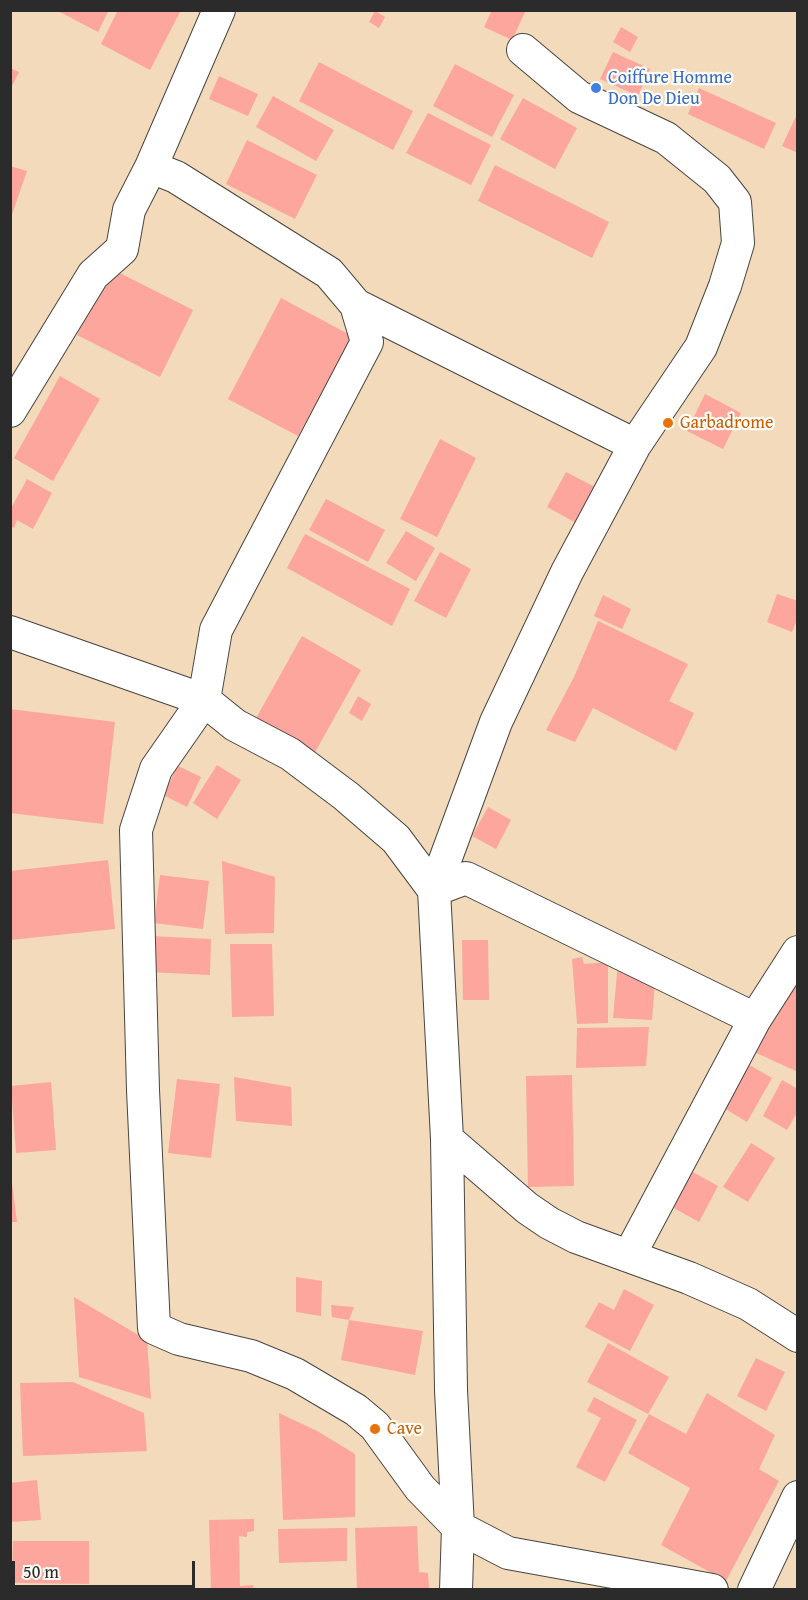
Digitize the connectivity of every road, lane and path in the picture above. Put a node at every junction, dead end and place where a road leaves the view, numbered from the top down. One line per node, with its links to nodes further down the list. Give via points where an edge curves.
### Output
1 (219, 10): 3 (street)
2 (523, 50): 6 (street, via 579,97 666,138 717,179 735,202 738,243 701,347)
3 (151, 167): 4 (street, via 176,177 329,273); 5 (street, via 129,210 122,249 93,275)
4 (356, 305): 6 (street); 8 (street, via 367,342 216,630)
5 (10, 411)
6 (635, 445): 9 (street, via 567,572 496,722)
7 (10, 632): 8 (street)
8 (204, 700): 9 (street, via 236,725 290,754 346,796 396,839); 16 (street, via 156,769 136,830 154,1328 179,1339 250,1356 295,1374 356,1410 375,1425 420,1488)
9 (434, 890): 11 (street, via 466,878); 12 (street)
10 (798, 952): 11 (street)
11 (755, 1019): 13 (street)
12 (447, 1139): 13 (street, via 549,1223); 16 (street, via 451,1390)
13 (629, 1256): 14 (street, via 748,1304)
14 (798, 1336)
15 (798, 1497): 19 (street)
16 (458, 1527): 17 (street); 18 (street, via 508,1553)
17 (456, 1590)
18 (712, 1590)
19 (754, 1590)

